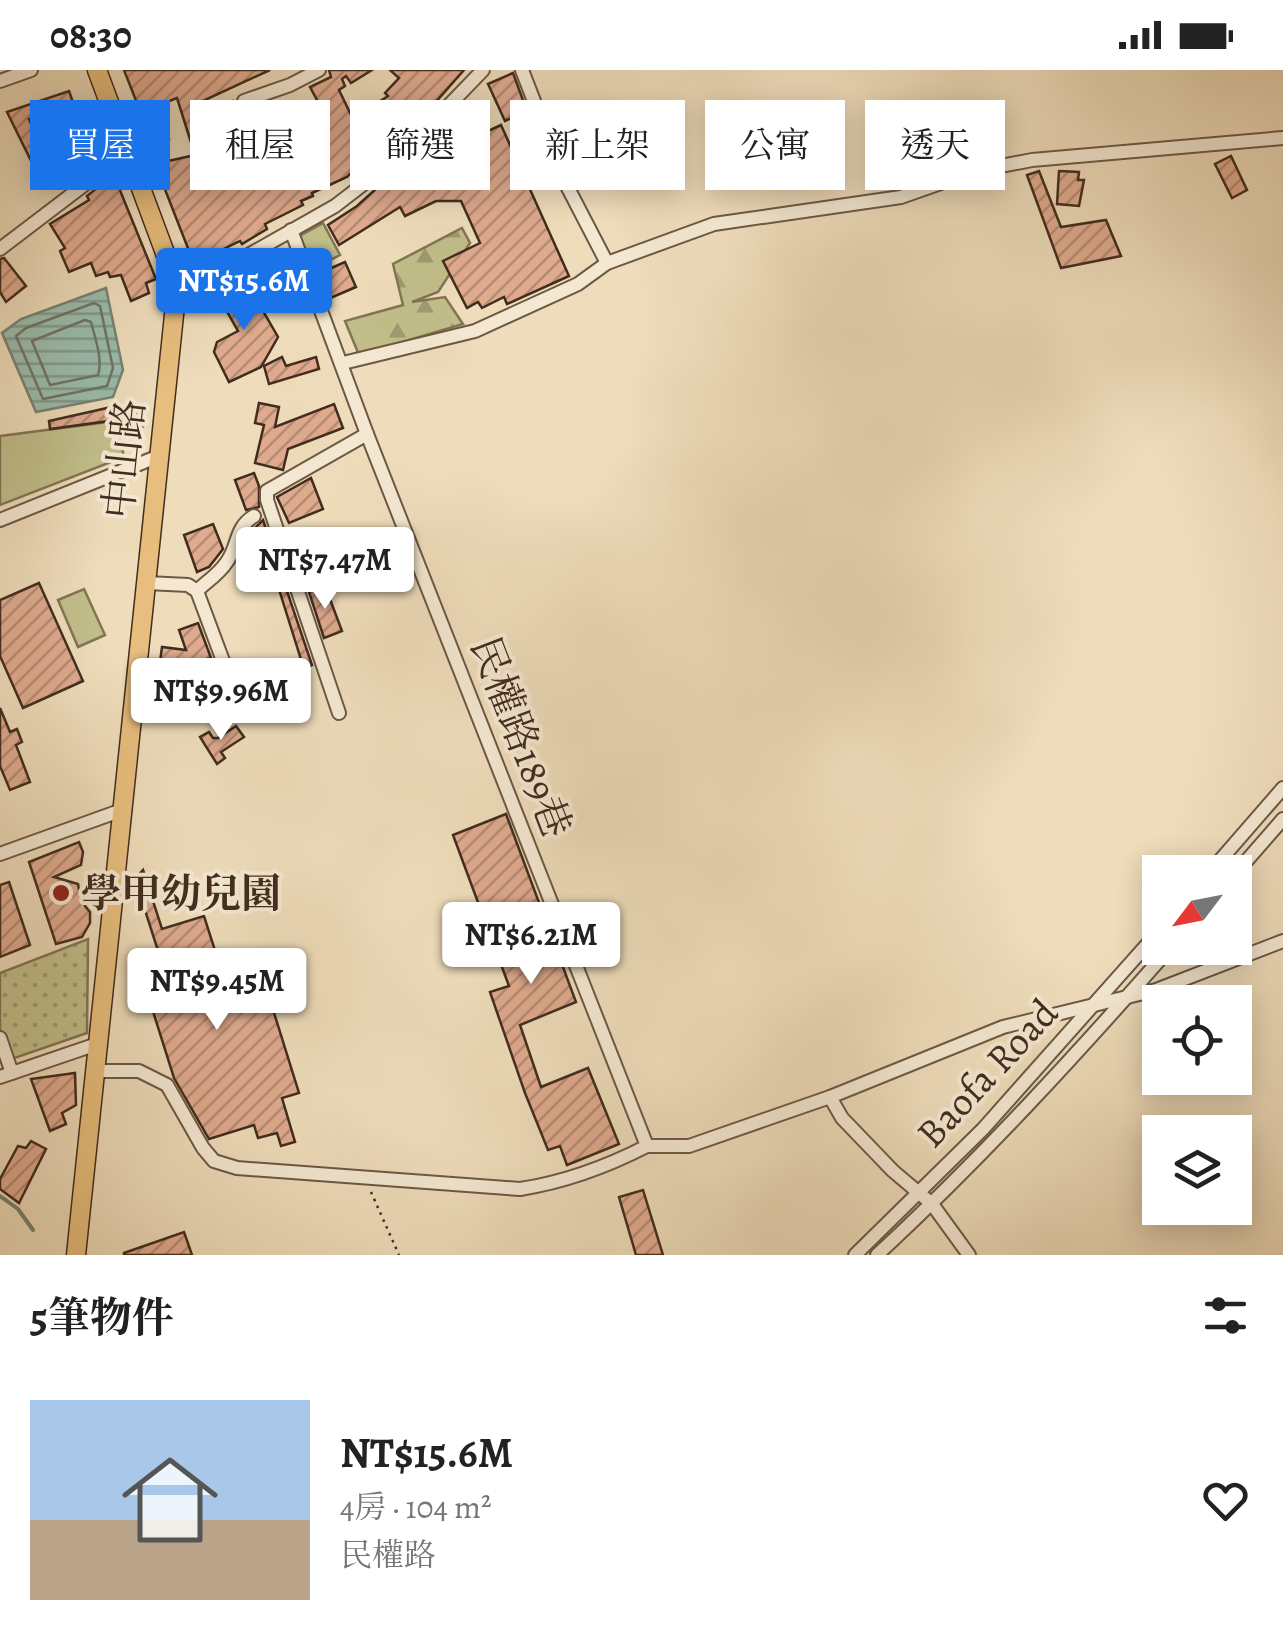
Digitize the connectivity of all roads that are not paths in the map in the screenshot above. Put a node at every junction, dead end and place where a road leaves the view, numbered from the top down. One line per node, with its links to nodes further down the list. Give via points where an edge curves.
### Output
1 (31, 70): 6 (street)
2 (97, 70): 7 (main road, 中山路)
3 (320, 70): 8 (street)
4 (484, 70): 12 (street, via 400,156)
5 (522, 70): 14 (street, via 566,184)
6 (0, 82)
7 (107, 100)
8 (249, 100)
9 (1283, 138): 14 (street, via 1032,160 901,197 714,224)
10 (76, 190): 13 (street)
11 (140, 190): 15 (main road, 中山路)
12 (292, 230): 15 (street); 16 (street, 民權路189巷)
13 (0, 249)
14 (607, 264): 16 (street, via 475,330)
15 (176, 296): 18 (main road, 中山路)
16 (343, 364): 17 (street, 民權路189巷)
17 (367, 434): 24 (street, via 266,491); 41 (street, 民權路189巷)
18 (159, 456): 20 (street); 21 (main road, 中山路)
19 (254, 516): 22 (street, via 235,538 229,561)
20 (0, 520)
21 (147, 583): 22 (street); 26 (main road, 中山路)
22 (197, 591): 23 (street)
23 (229, 678)
24 (339, 712)
25 (1283, 788): 29 (street)
26 (125, 808): 28 (street); 37 (main road, 中山路)
27 (1283, 819): 30 (street)
28 (0, 854)
29 (1225, 855)
30 (1252, 855)
31 (1283, 941): 34 (street)
32 (1142, 950): 35 (street, Baofa Road)
33 (1155, 965): 34 (street, Baofa Road)
34 (1128, 996): 35 (street); 43 (street, Baofa Road)
35 (1094, 1005): 40 (street, via 1003,1027); 42 (street, Baofa Road)
36 (0, 1038): 39 (street)
37 (97, 1044): 38 (main road, 中山路); 39 (street)
38 (94, 1071): 41 (street, via 140,1071 167,1085 203,1148 214,1161 237,1168 520,1189 559,1184); 44 (main road, 中山路)
39 (6, 1075)
40 (830, 1097): 41 (street, via 690,1146); 42 (street, via 842,1118)
41 (648, 1146)
42 (920, 1192): 43 (street); 45 (street, Baofa Road)
43 (932, 1204): 46 (street, Baofa Road); 47 (street)
44 (76, 1255)
45 (855, 1255)
46 (877, 1255)
47 (968, 1255)

